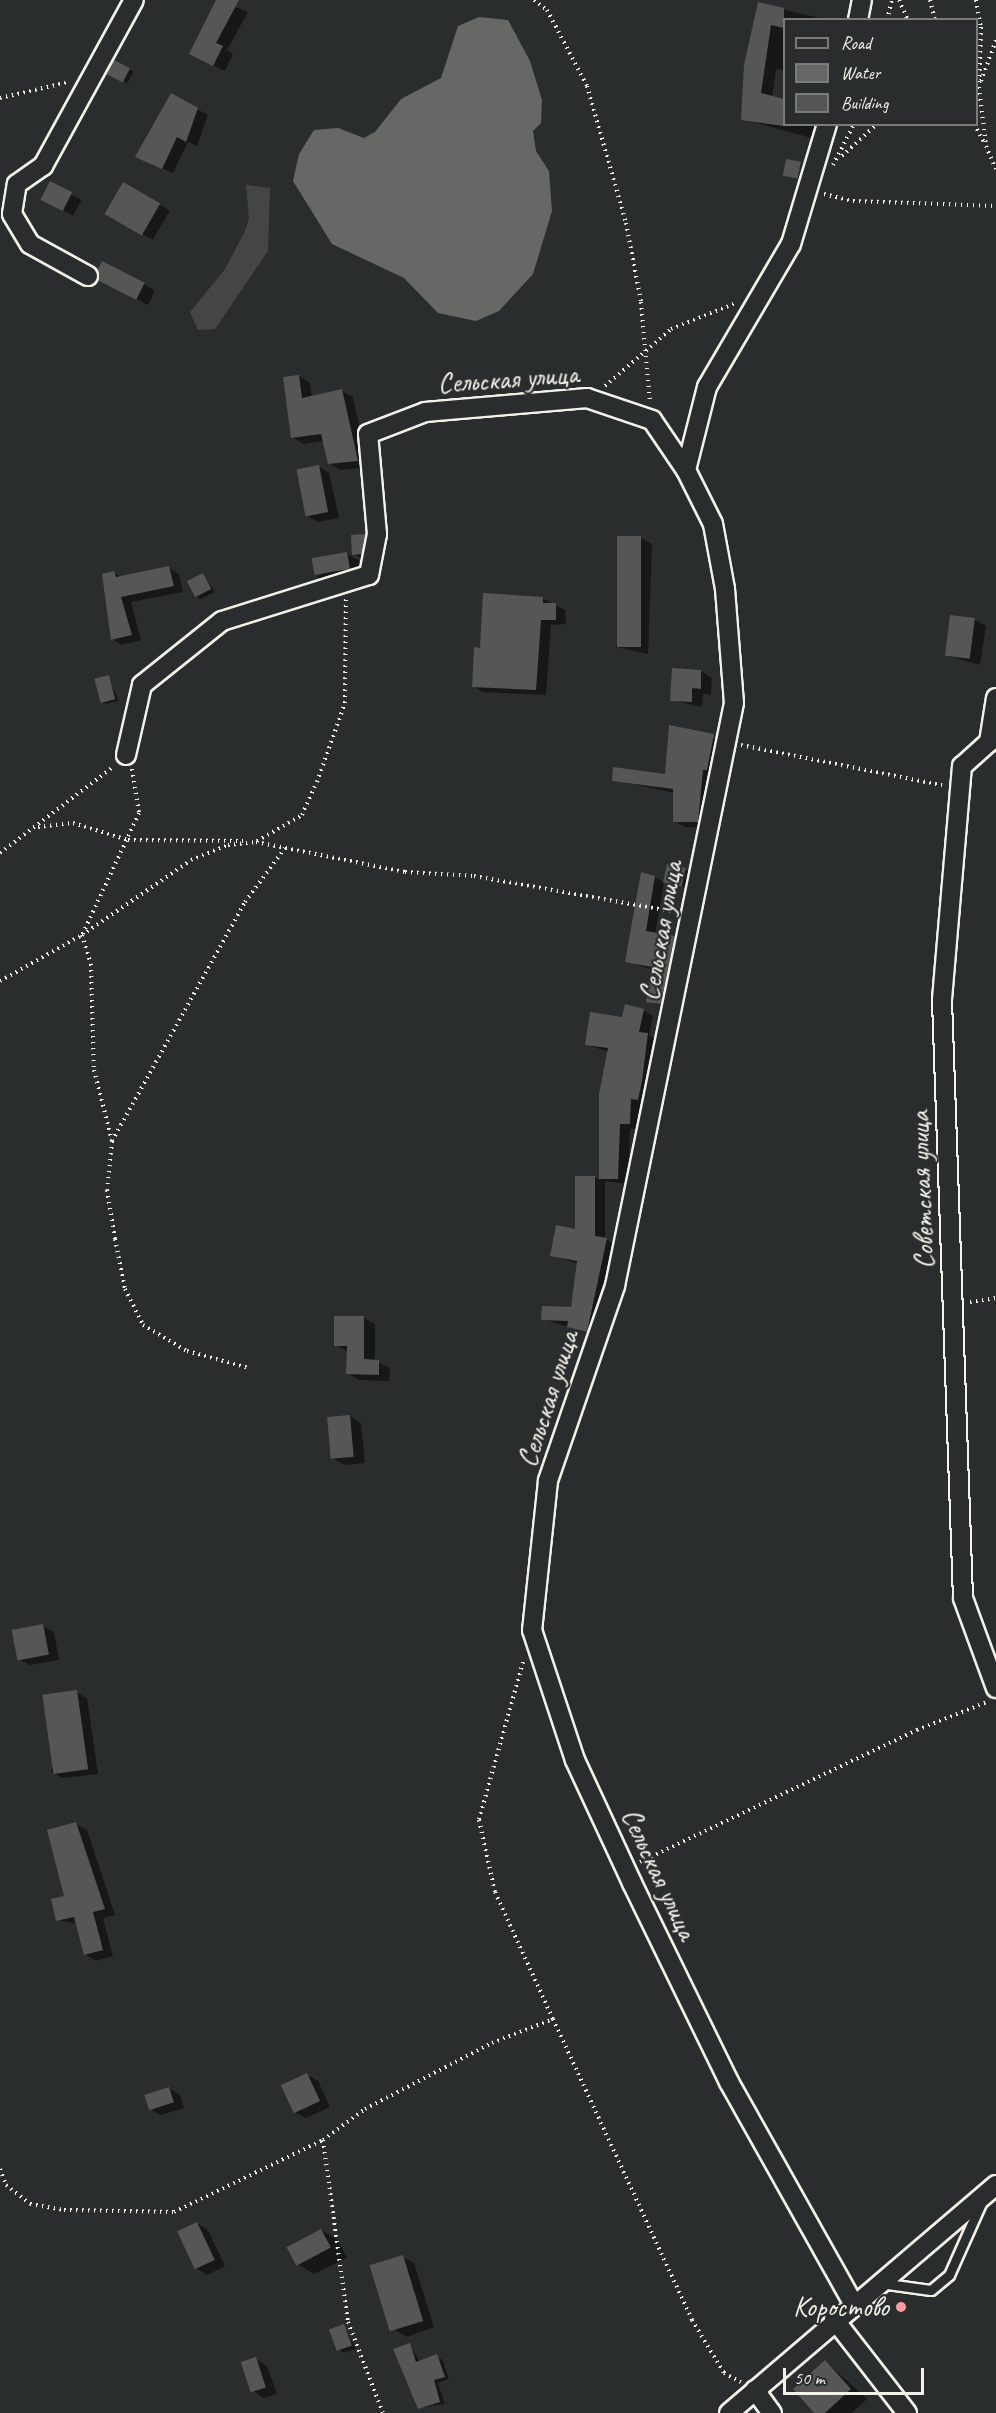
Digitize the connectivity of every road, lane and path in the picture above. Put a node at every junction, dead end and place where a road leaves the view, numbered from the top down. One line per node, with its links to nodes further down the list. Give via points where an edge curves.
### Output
1 (134, 0): 13 (street)
2 (534, 0): 26 (path, via 547,10 587,86 626,223)
3 (862, 0): 8 (street)
4 (892, 0): 9 (path)
5 (899, 0): 10 (path)
6 (930, 0): 11 (path)
7 (976, 0): 14 (path, via 981,27)
8 (858, 18)
9 (888, 18)
10 (907, 18)
11 (934, 18)
12 (996, 40): 14 (path)
13 (91, 78): 15 (path); 24 (street, via 43,166 17,184 12,214 30,244)
14 (979, 87): 19 (path)
15 (0, 98)
16 (825, 126): 22 (street)
17 (875, 126): 20 (path)
18 (975, 126): 19 (path)
19 (986, 146): 21 (path)
20 (840, 158)
21 (996, 170)
22 (807, 190): 23 (path, via 853,201); 25 (street, via 791,244)
23 (996, 206)
24 (87, 276)
25 (764, 292): 26 (path, via 671,329); 29 (street, via 707,387)
26 (646, 349): 27 (path, via 619,377); 28 (path)
27 (587, 398): 28 (street, Сельская улица); 30 (street, Сельская улица, via 424,412 368,434 377,534 369,575)
28 (652, 420): 29 (street, Сельская улица)
29 (686, 470): 32 (street, Сельская улица, via 712,524 725,589 734,703)
30 (349, 581): 33 (street, Сельская улица, via 222,621 159,669 142,685); 37 (path, via 345,703 317,782 302,815)
31 (996, 698): 34 (street, Советская улица, via 989,742 962,766)
32 (725, 742): 34 (path); 40 (street, Сельская улица)
33 (126, 755): 35 (path); 36 (path, via 138,782 139,813)
34 (960, 788): 45 (street, Советская улица, via 942,1000)
35 (37, 827): 36 (path, via 74,824); 39 (path)
36 (128, 840): 37 (path); 41 (path)
37 (256, 842): 38 (path); 41 (path, via 228,845 191,860)
38 (285, 848): 40 (path); 43 (path, via 245,902)
39 (0, 853)
40 (691, 915): 47 (street, Сельская улица, via 615,1286 548,1481)
41 (82, 935): 42 (path); 43 (path, via 91,964 94,1070)
42 (0, 981)
43 (112, 1141): 46 (path, via 107,1190 114,1239 125,1289 143,1325 187,1351)
44 (996, 1298): 45 (path)
45 (954, 1304): 48 (street, Советская улица, via 963,1598)
46 (249, 1368)
47 (532, 1630): 50 (street, Сельская улица, via 575,1760); 51 (path, via 479,1820 495,1892)
48 (996, 1688)
49 (996, 1699): 50 (path, via 917,1730)
50 (626, 1869): 56 (street, Сельская улица, via 729,2082)
51 (553, 2019): 52 (path, via 492,2043 364,2109); 58 (path, via 692,2320 724,2373)
52 (323, 2140): 53 (path, via 174,2212 152,2216 30,2204 6,2185); 59 (path, via 348,2322)
53 (0, 2169)
54 (991, 2189): 55 (street); 55 (lane, via 949,2276 931,2290)
55 (878, 2282): 56 (street)
56 (853, 2303): 57 (street)
57 (834, 2319): 58 (street); 62 (street)
58 (755, 2390): 60 (street); 61 (street)
59 (383, 2413)
60 (729, 2413)
61 (772, 2413)
62 (906, 2413)

